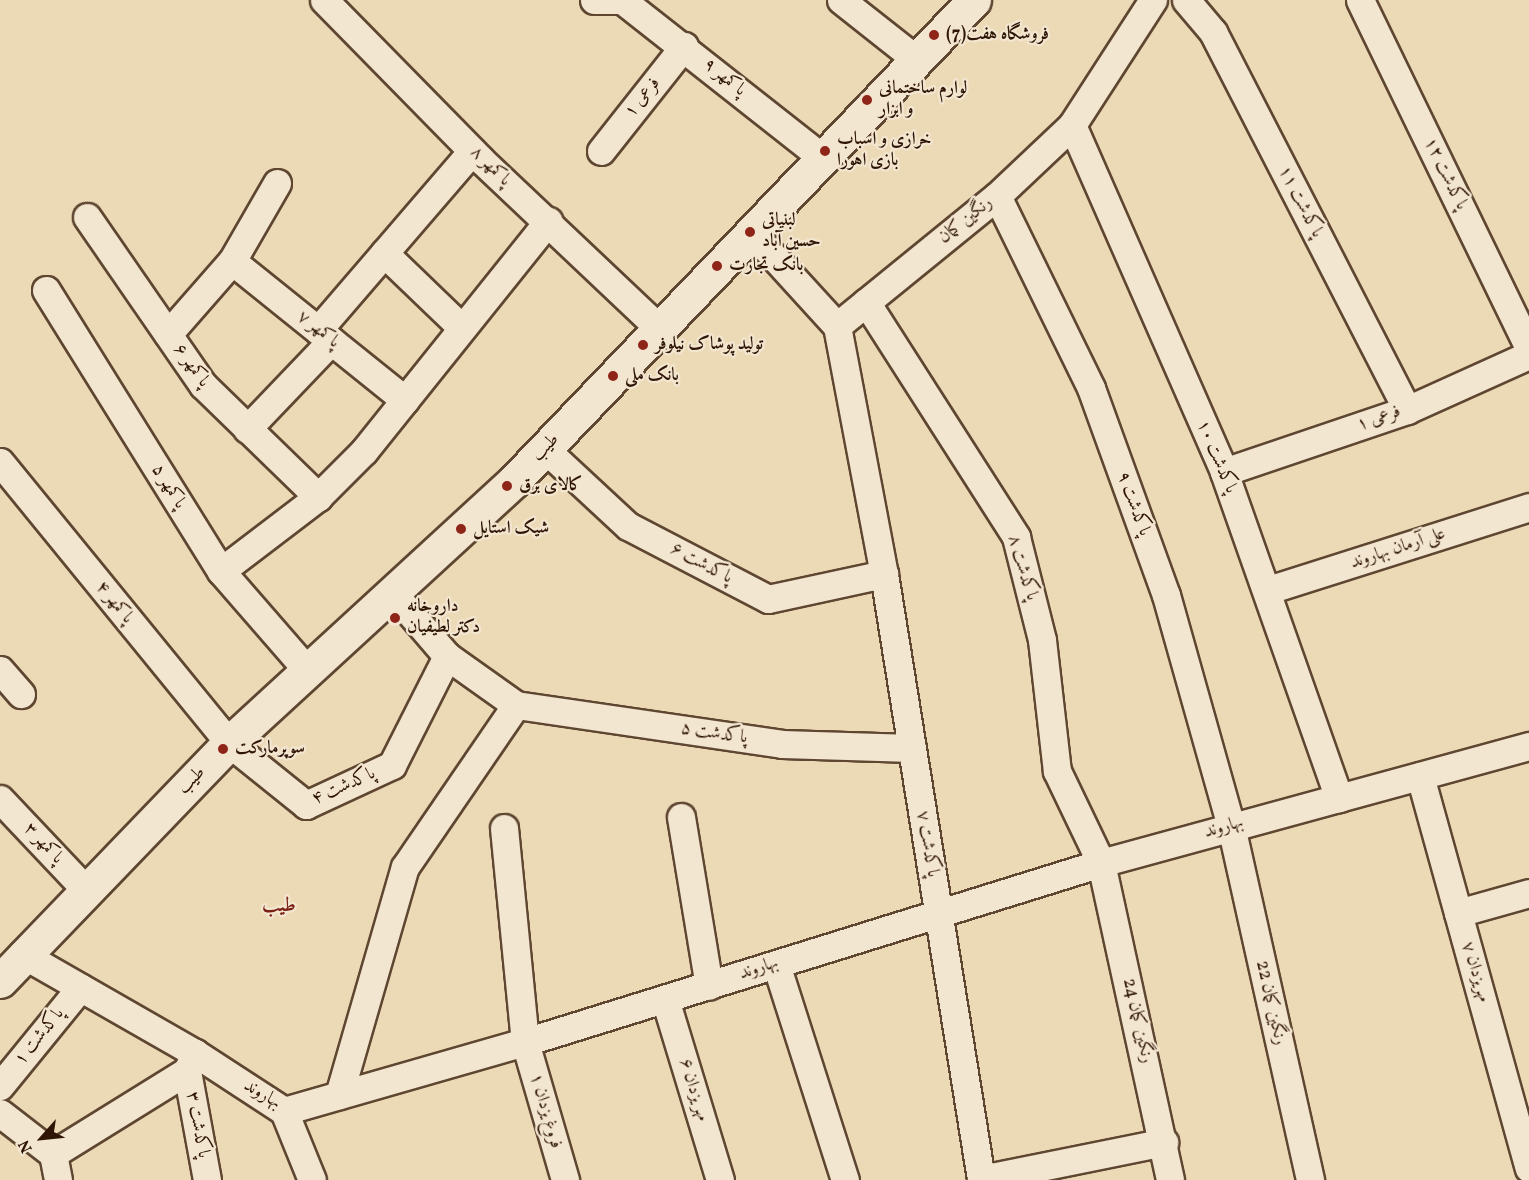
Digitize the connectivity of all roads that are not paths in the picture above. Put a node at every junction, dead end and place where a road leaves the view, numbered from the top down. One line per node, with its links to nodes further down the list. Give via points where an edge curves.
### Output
1 (324, 0): 12 (street, پاکمهر ۸)
2 (594, 0): 3 (street, پاکمهر ۹)
3 (622, 0): 9 (street, پاکمهر ۹)
4 (841, 0): 10 (street)
5 (974, 0): 10 (main road, طیب)
6 (1152, 0): 11 (street, رنگین کمان)
7 (1186, 0): 32 (street, پاکدشت ۱۱, via 1213,32)
8 (1360, 0): 29 (street, پاکدشت ۱۲)
9 (684, 46): 13 (street, فرعی ۱); 14 (street, پاکمهر ۹)
10 (917, 60): 14 (main road, طیب)
11 (1072, 124): 16 (street, رنگین کمان); 36 (street, پاکدشت ۱۰)
12 (472, 151): 18 (street, پاکمهر ۸); 20 (street)
13 (601, 151)
14 (824, 158): 19 (main road, طیب)
15 (277, 183): 21 (street)
16 (997, 196): 23 (street, رنگین کمان); 55 (street, پاکدشت ۹, via 1091,388 1166,595)
17 (87, 217): 27 (street, پاکمهر ۶)
18 (548, 221): 25 (street); 26 (street, پاکمهر ۸)
19 (752, 233): 24 (street); 26 (main road, طیب)
20 (384, 253): 25 (street); 28 (street)
21 (232, 261): 27 (street); 28 (street, پاکمهر ۷)
22 (46, 290): 39 (street, پاکمهر ۵)
23 (866, 302): 24 (street, رنگین کمان); 57 (street, پاکدشت ۸, via 1016,537 1042,640 1057,771)
24 (837, 326): 40 (street, پاکدشت ۷)
25 (462, 328): 31 (street)
26 (660, 329): 34 (main road, طیب)
27 (168, 334): 33 (street, پاکمهر ۶, via 203,385)
28 (325, 336): 31 (street, پاکمهر ۷); 33 (street)
29 (1529, 348)
30 (1529, 355): 32 (street, فرعی ۱)
31 (405, 400): 37 (street, via 364,451)
32 (1407, 410): 36 (street, فرعی ۱)
33 (247, 429): 37 (street, پاکمهر ۶)
34 (545, 449): 40 (street, پاکدشت ۶, via 628,526 768,599); 42 (main road, طیب)
35 (0, 462): 48 (street, پاکمهر ۴)
36 (1224, 472): 41 (street, پاکدشت ۱۰)
37 (318, 497): 39 (street)
38 (1529, 507): 41 (street, علی آرمان بهاروند)
39 (220, 571): 45 (street, پاکمهر ۵)
40 (884, 574): 50 (street, پاکدشت ۷)
41 (1268, 590): 52 (street, پاکدشت ۱۰)
42 (393, 593): 43 (street); 45 (main road, طیب)
43 (447, 656): 47 (street); 48 (street, پاکدشت ۴, via 392,765 306,805)
44 (0, 670): 46 (street)
45 (308, 671): 48 (main road, طیب)
46 (21, 694)
47 (516, 705): 50 (street, پاکدشت ۵, via 782,744); 72 (street, via 405,867)
48 (229, 743): 58 (main road, طیب)
49 (1529, 746): 51 (street, بهاروند)
50 (912, 748): 60 (street, پاکدشت ۷)
51 (1420, 776): 52 (street, بهاروند); 61 (street, مهریزدان ۷)
52 (1339, 798): 55 (street, بهاروند)
53 (0, 799): 58 (street, پاکمهر ۳)
54 (681, 817): 65 (street)
55 (1231, 826): 57 (street, بهاروند); 85 (street, رنگین کمان 22)
56 (504, 828): 68 (street, فروغ یزدان ۱)
57 (1101, 863): 60 (street, بهاروند); 75 (street, رنگین کمان 24)
58 (86, 889): 62 (main road, طیب)
59 (1529, 893): 61 (street)
60 (938, 913): 63 (street, بهاروند); 75 (street, پاکدشت ۷, via 981,1179)
61 (1458, 913): 70 (street, مهریزدان ۷)
62 (22, 954): 64 (main road, طیب); 66 (street, بهاروند)
63 (776, 964): 65 (street, بهاروند); 83 (street)
64 (0, 981)
65 (709, 986): 67 (street, بهاروند)
66 (80, 988): 69 (street, بهاروند); 71 (street, پاکدشت ۱)
67 (665, 999): 68 (street, بهاروند); 82 (street, مهر یزدان ۶)
68 (525, 1042): 72 (street, بهاروند); 81 (street, فروغ یزدان ۱)
69 (191, 1062): 73 (street, بهاروند); 76 (street); 79 (street, پاکدشت ۳)
70 (1518, 1081): 77 (street, مهریزدان ۷)
71 (0, 1086)
72 (339, 1095): 73 (street, بهاروند)
73 (284, 1111): 80 (street)
74 (0, 1113): 76 (street)
75 (1164, 1142): 84 (street, رنگین کمان 24)
76 (53, 1154): 78 (street)
77 (1529, 1168)
78 (58, 1180)
79 (207, 1180)
80 (312, 1180)
81 (565, 1180)
82 (720, 1180)
83 (844, 1180)
84 (1170, 1180)
85 (1310, 1180)

